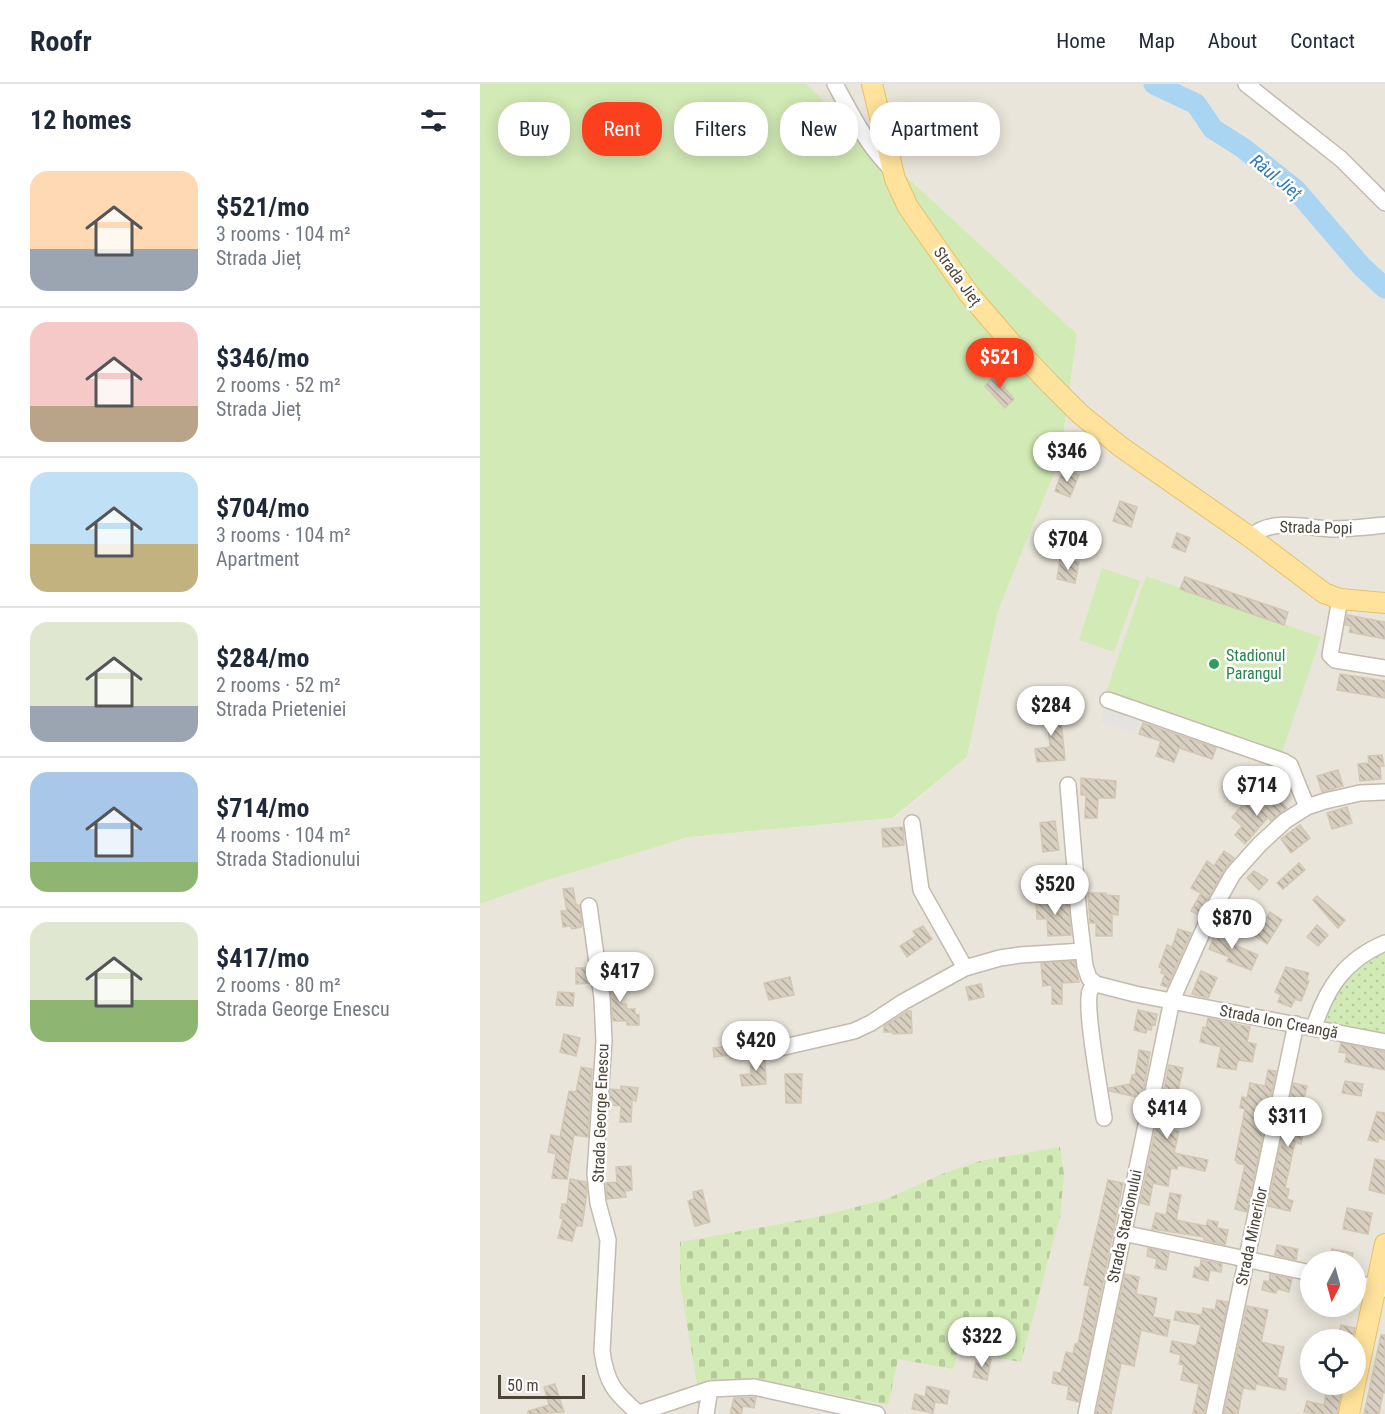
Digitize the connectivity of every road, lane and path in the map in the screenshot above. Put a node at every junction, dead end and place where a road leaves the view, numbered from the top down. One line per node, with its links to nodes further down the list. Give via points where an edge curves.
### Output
1 (835, 84): 4 (street, via 871,148)
2 (872, 84): 4 (main road, Strada Jieț)
3 (1246, 84): 5 (street, via 1341,159)
4 (893, 171): 7 (main road, Strada Jieț, via 908,207 969,294 1050,384 1121,447)
5 (1385, 203)
6 (1385, 525): 7 (street, Strada Popi, via 1332,529 1272,525)
7 (1250, 537): 8 (main road, Strada Jieț, via 1301,577)
8 (1340, 599): 9 (main road); 10 (street, via 1330,655 1335,660)
9 (1385, 603)
10 (1385, 668)
11 (1108, 699): 14 (street, via 1283,761 1290,765)
12 (1068, 785): 18 (street)
13 (1385, 792): 14 (street, Strada Stadionului, via 1360,792)
14 (1307, 807): 21 (street, Strada Stadionului, via 1285,821 1233,874)
15 (912, 823): 19 (street, via 921,890)
16 (589, 906): 36 (street, Strada George Enescu, via 603,998 595,1174 608,1240 602,1351 610,1384)
17 (1385, 943): 23 (street, via 1341,973 1330,987)
18 (1083, 951): 19 (street, via 1020,955); 20 (street, via 1089,978)
19 (965, 968): 25 (street, via 854,1031)
20 (1096, 984): 21 (street, Strada Ion Creangă); 26 (street, via 1089,1001)
21 (1172, 1000): 22 (street, Strada Ion Creangă); 27 (street, Strada Stadionului)
22 (1296, 1024): 23 (street, Strada Ion Creangă); 29 (street, Strada Minerilor)
23 (1314, 1027): 24 (street, Strada Ion Creangă)
24 (1385, 1042)
25 (771, 1050)
26 (1104, 1118)
27 (1123, 1233): 29 (street); 39 (street, Strada Stadionului)
28 (1385, 1244): 31 (main road)
29 (1247, 1259): 30 (street); 40 (street, Strada Minerilor)
30 (1300, 1271)
31 (1380, 1288): 32 (main road)
32 (1366, 1343)
33 (704, 1391): 35 (street, Strada George Enescu, via 754,1387); 36 (street, Strada George Enescu); 37 (street)
34 (1353, 1395): 41 (main road)
35 (829, 1409): 38 (street, Strada George Enescu)
36 (637, 1414)
37 (706, 1414)
38 (877, 1414)
39 (1086, 1414)
40 (1214, 1414)
41 (1349, 1414)

